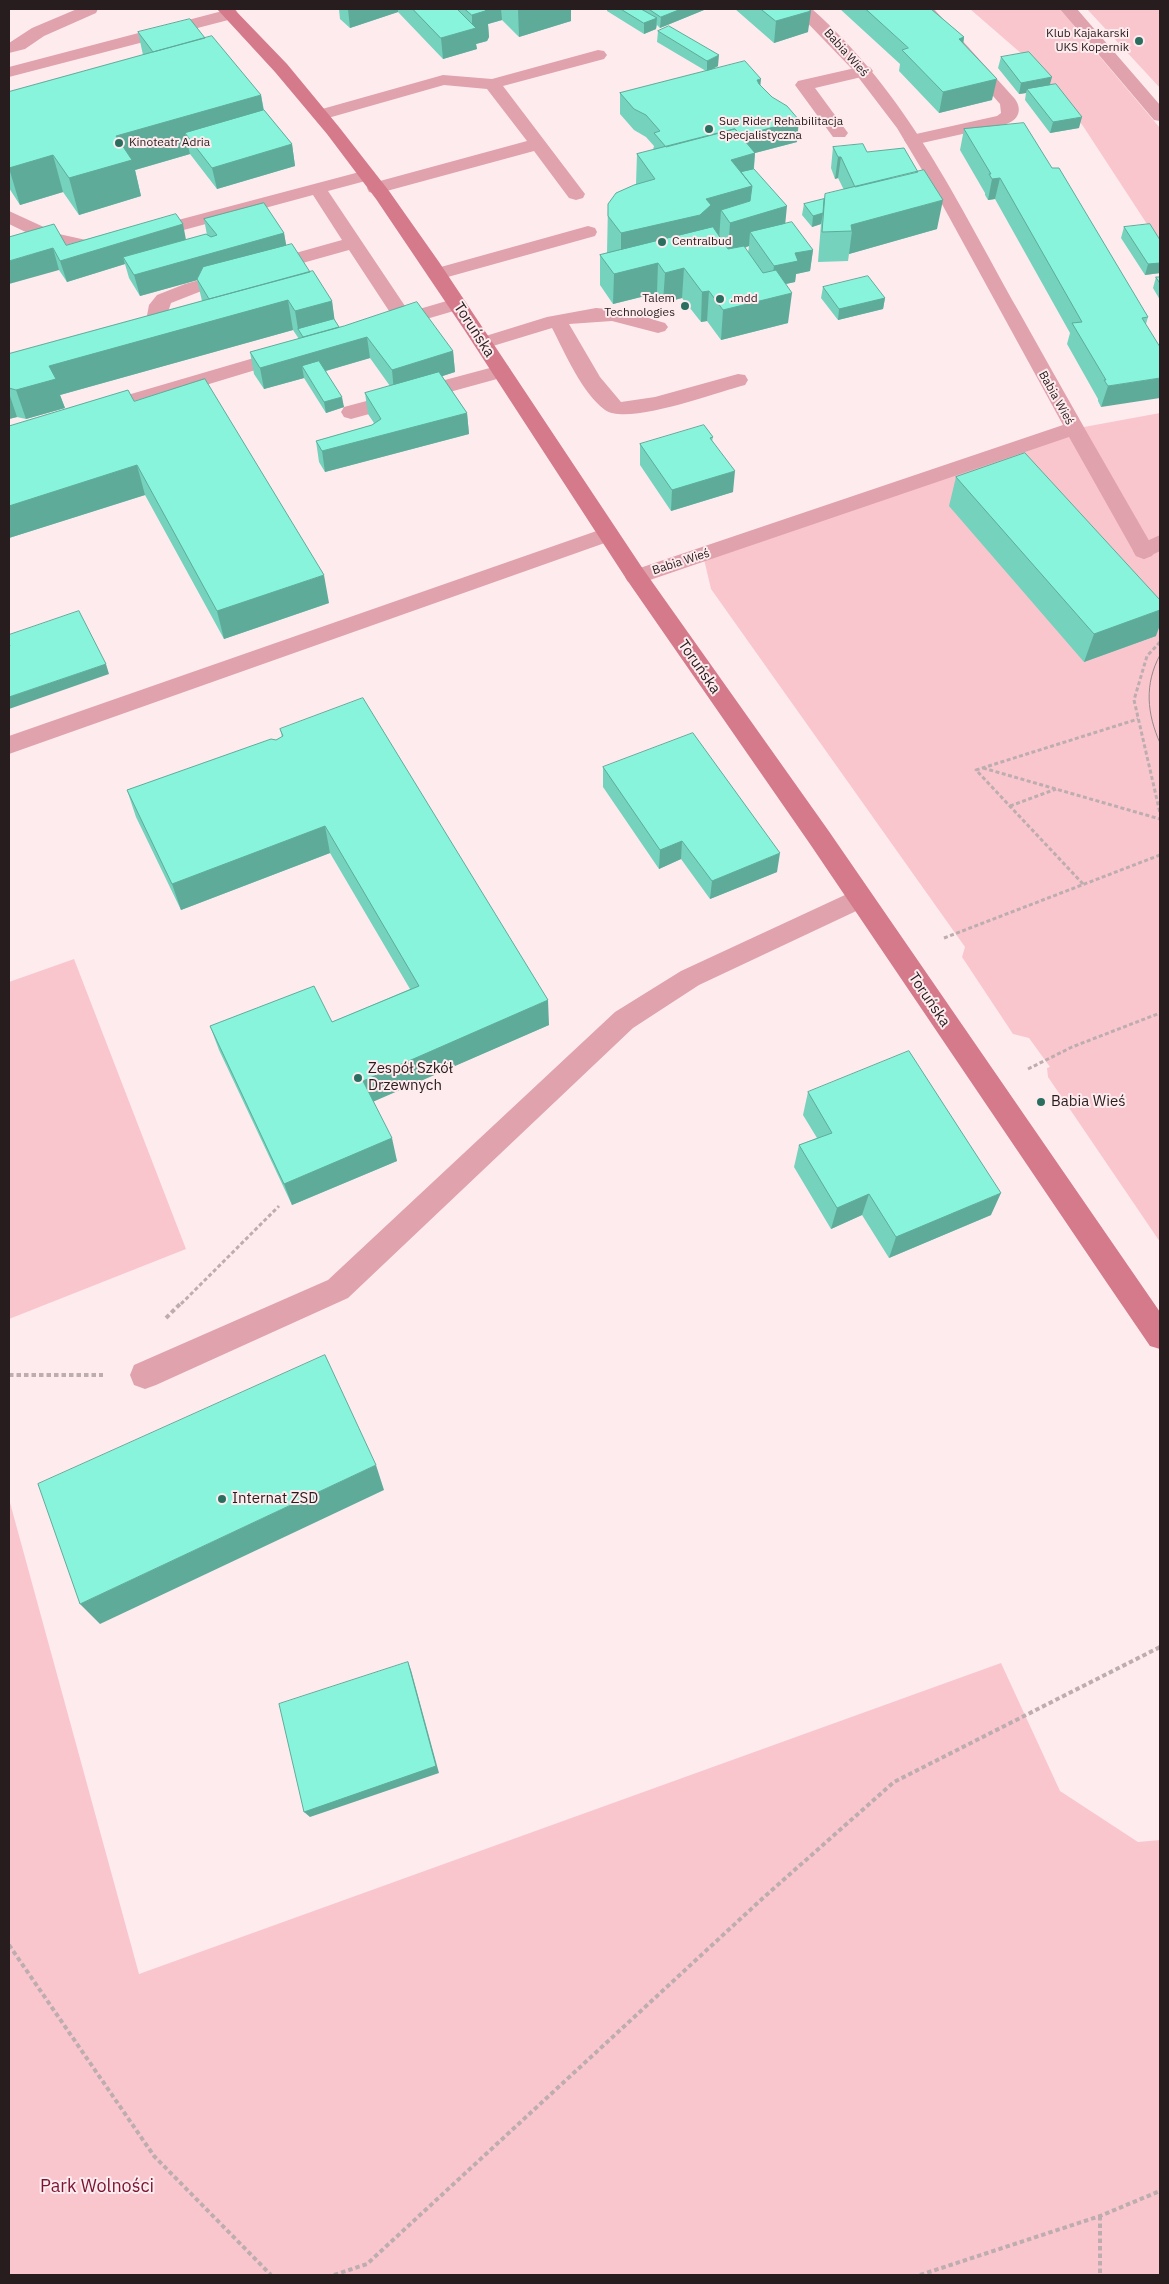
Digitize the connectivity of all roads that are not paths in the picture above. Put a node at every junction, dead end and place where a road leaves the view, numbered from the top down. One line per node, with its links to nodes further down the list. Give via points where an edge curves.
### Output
1 (90, 9): 6 (street)
2 (802, 9): 8 (street, Babia Wieś)
3 (925, 9): 14 (street, via 1009,103 1010,115 996,122)
4 (1068, 9): 12 (street)
5 (227, 11): 9 (street); 11 (street, Toruńska)
6 (9, 48)
7 (598, 55): 10 (street)
8 (864, 71): 13 (street, via 804,85); 14 (street, Babia Wieś)
9 (9, 72)
10 (492, 84): 11 (street, via 443,80); 15 (street)
11 (321, 114): 16 (street, Toruńska)
12 (1160, 116)
13 (839, 133)
14 (913, 140): 38 (street, Babia Wieś)
15 (537, 144): 16 (street); 18 (street)
16 (372, 181): 17 (street); 25 (street, Toruńska)
17 (321, 194): 21 (street); 22 (street, via 95,248); 23 (street)
18 (576, 194)
19 (9, 217): 22 (street)
20 (588, 232): 25 (street)
21 (200, 237)
22 (53, 238): 24 (street)
23 (354, 243): 27 (street); 29 (street, via 192,288 164,299 159,305)
24 (9, 250)
25 (436, 274): 26 (street, Toruńska)
26 (457, 304): 27 (street); 32 (street, Toruńska)
27 (404, 319): 31 (street)
28 (558, 321): 30 (street, via 588,315 613,315); 32 (street); 35 (street, via 603,398 616,409 638,408)
29 (155, 326)
30 (658, 327)
31 (366, 331)
32 (483, 343): 34 (street, Toruńska)
33 (310, 348): 37 (street)
34 (501, 371): 36 (street); 39 (street, Toruńska)
35 (738, 380)
36 (351, 412)
37 (75, 418)
38 (1073, 429): 40 (street); 41 (street, Babia Wieś)
39 (608, 534): 41 (street, Toruńska); 42 (street)
40 (1152, 546)
41 (636, 577): 43 (street, Toruńska)
42 (9, 745)
43 (860, 898): 44 (street, Toruńska); 45 (street, via 690,978 624,1020 338,1289)
44 (1160, 1336)
45 (144, 1375)

